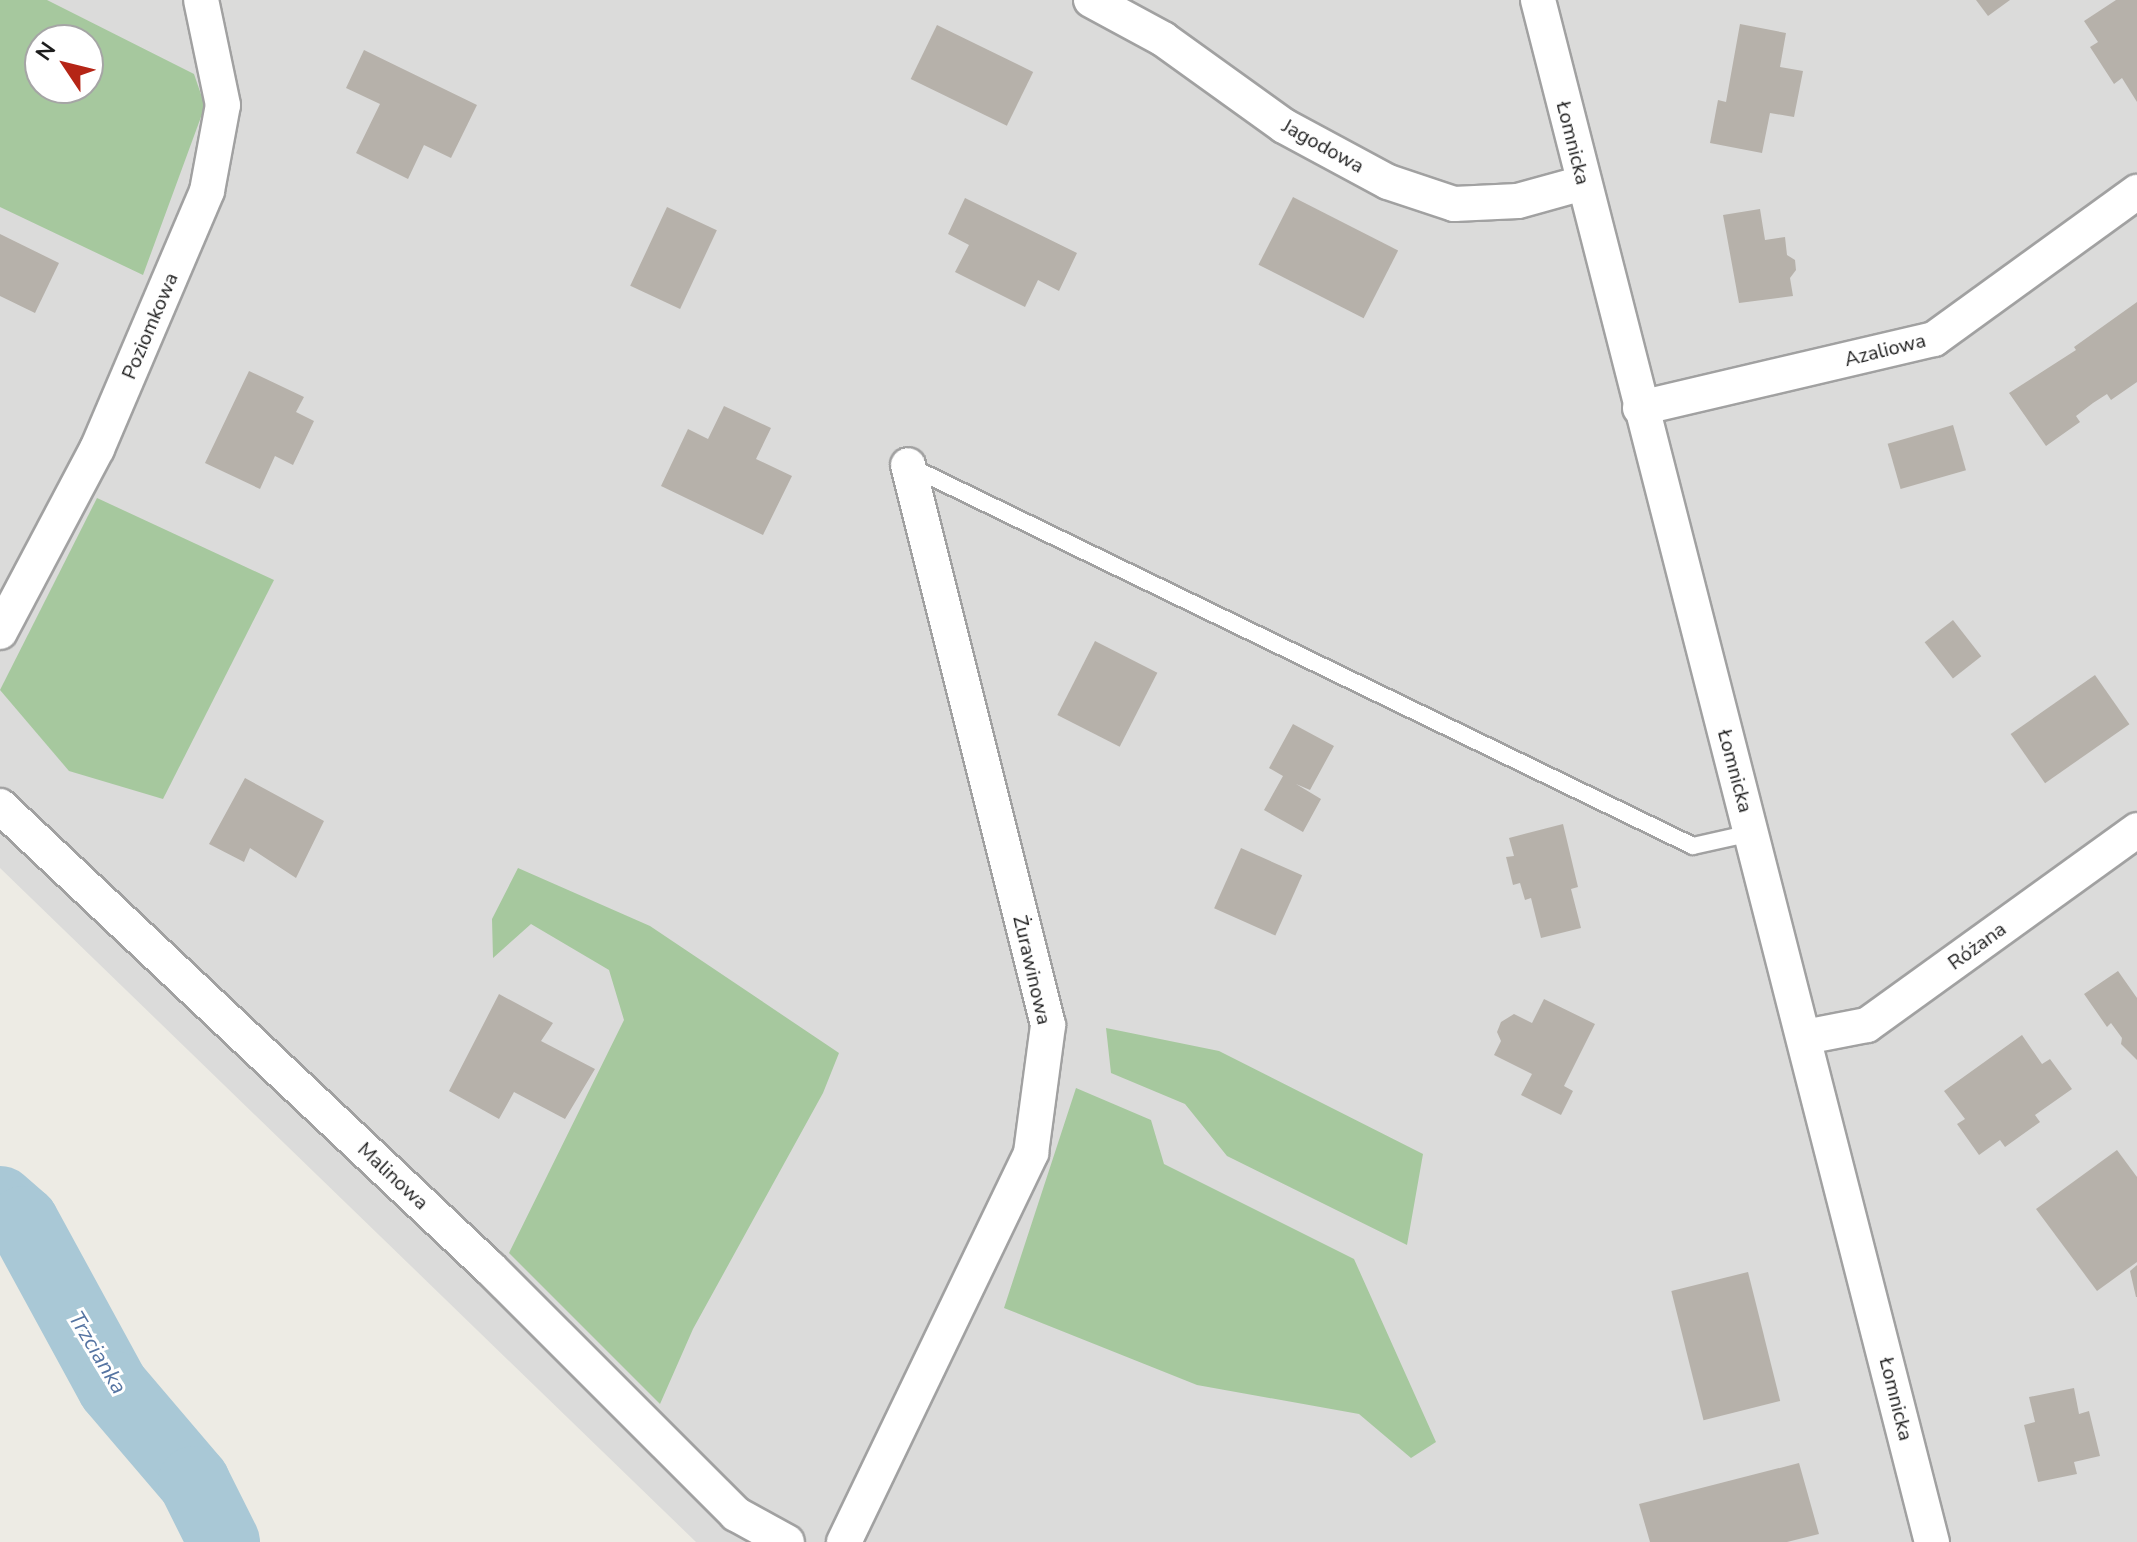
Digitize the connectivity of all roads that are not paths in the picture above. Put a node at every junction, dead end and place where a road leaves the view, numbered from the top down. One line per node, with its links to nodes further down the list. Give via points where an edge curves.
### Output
1 (201, 0): 8 (street, Poziomkowa, via 223,105 207,191 97,449)
2 (1091, 0): 4 (street, Jagodowa, via 1163,39 1284,126 1388,182 1454,204 1518,201)
3 (1538, 0): 4 (street, Łomnicka)
4 (1583, 183): 6 (street, Łomnicka)
5 (2137, 192): 6 (street, Azaliowa, via 1934,339)
6 (1640, 408): 11 (street, Łomnicka)
7 (908, 465): 11 (lane, via 1693,846); 14 (street, Żurawinowa, via 1048,1025 1031,1153)
8 (0, 632)
9 (0, 806): 13 (street, Malinowa, via 490,1268 736,1514)
10 (2137, 830): 12 (street, Różana, via 1867,1025)
11 (1751, 833): 12 (street, Łomnicka)
12 (1805, 1037): 15 (street, Łomnicka)
13 (787, 1542)
14 (844, 1542)
15 (1932, 1542)

